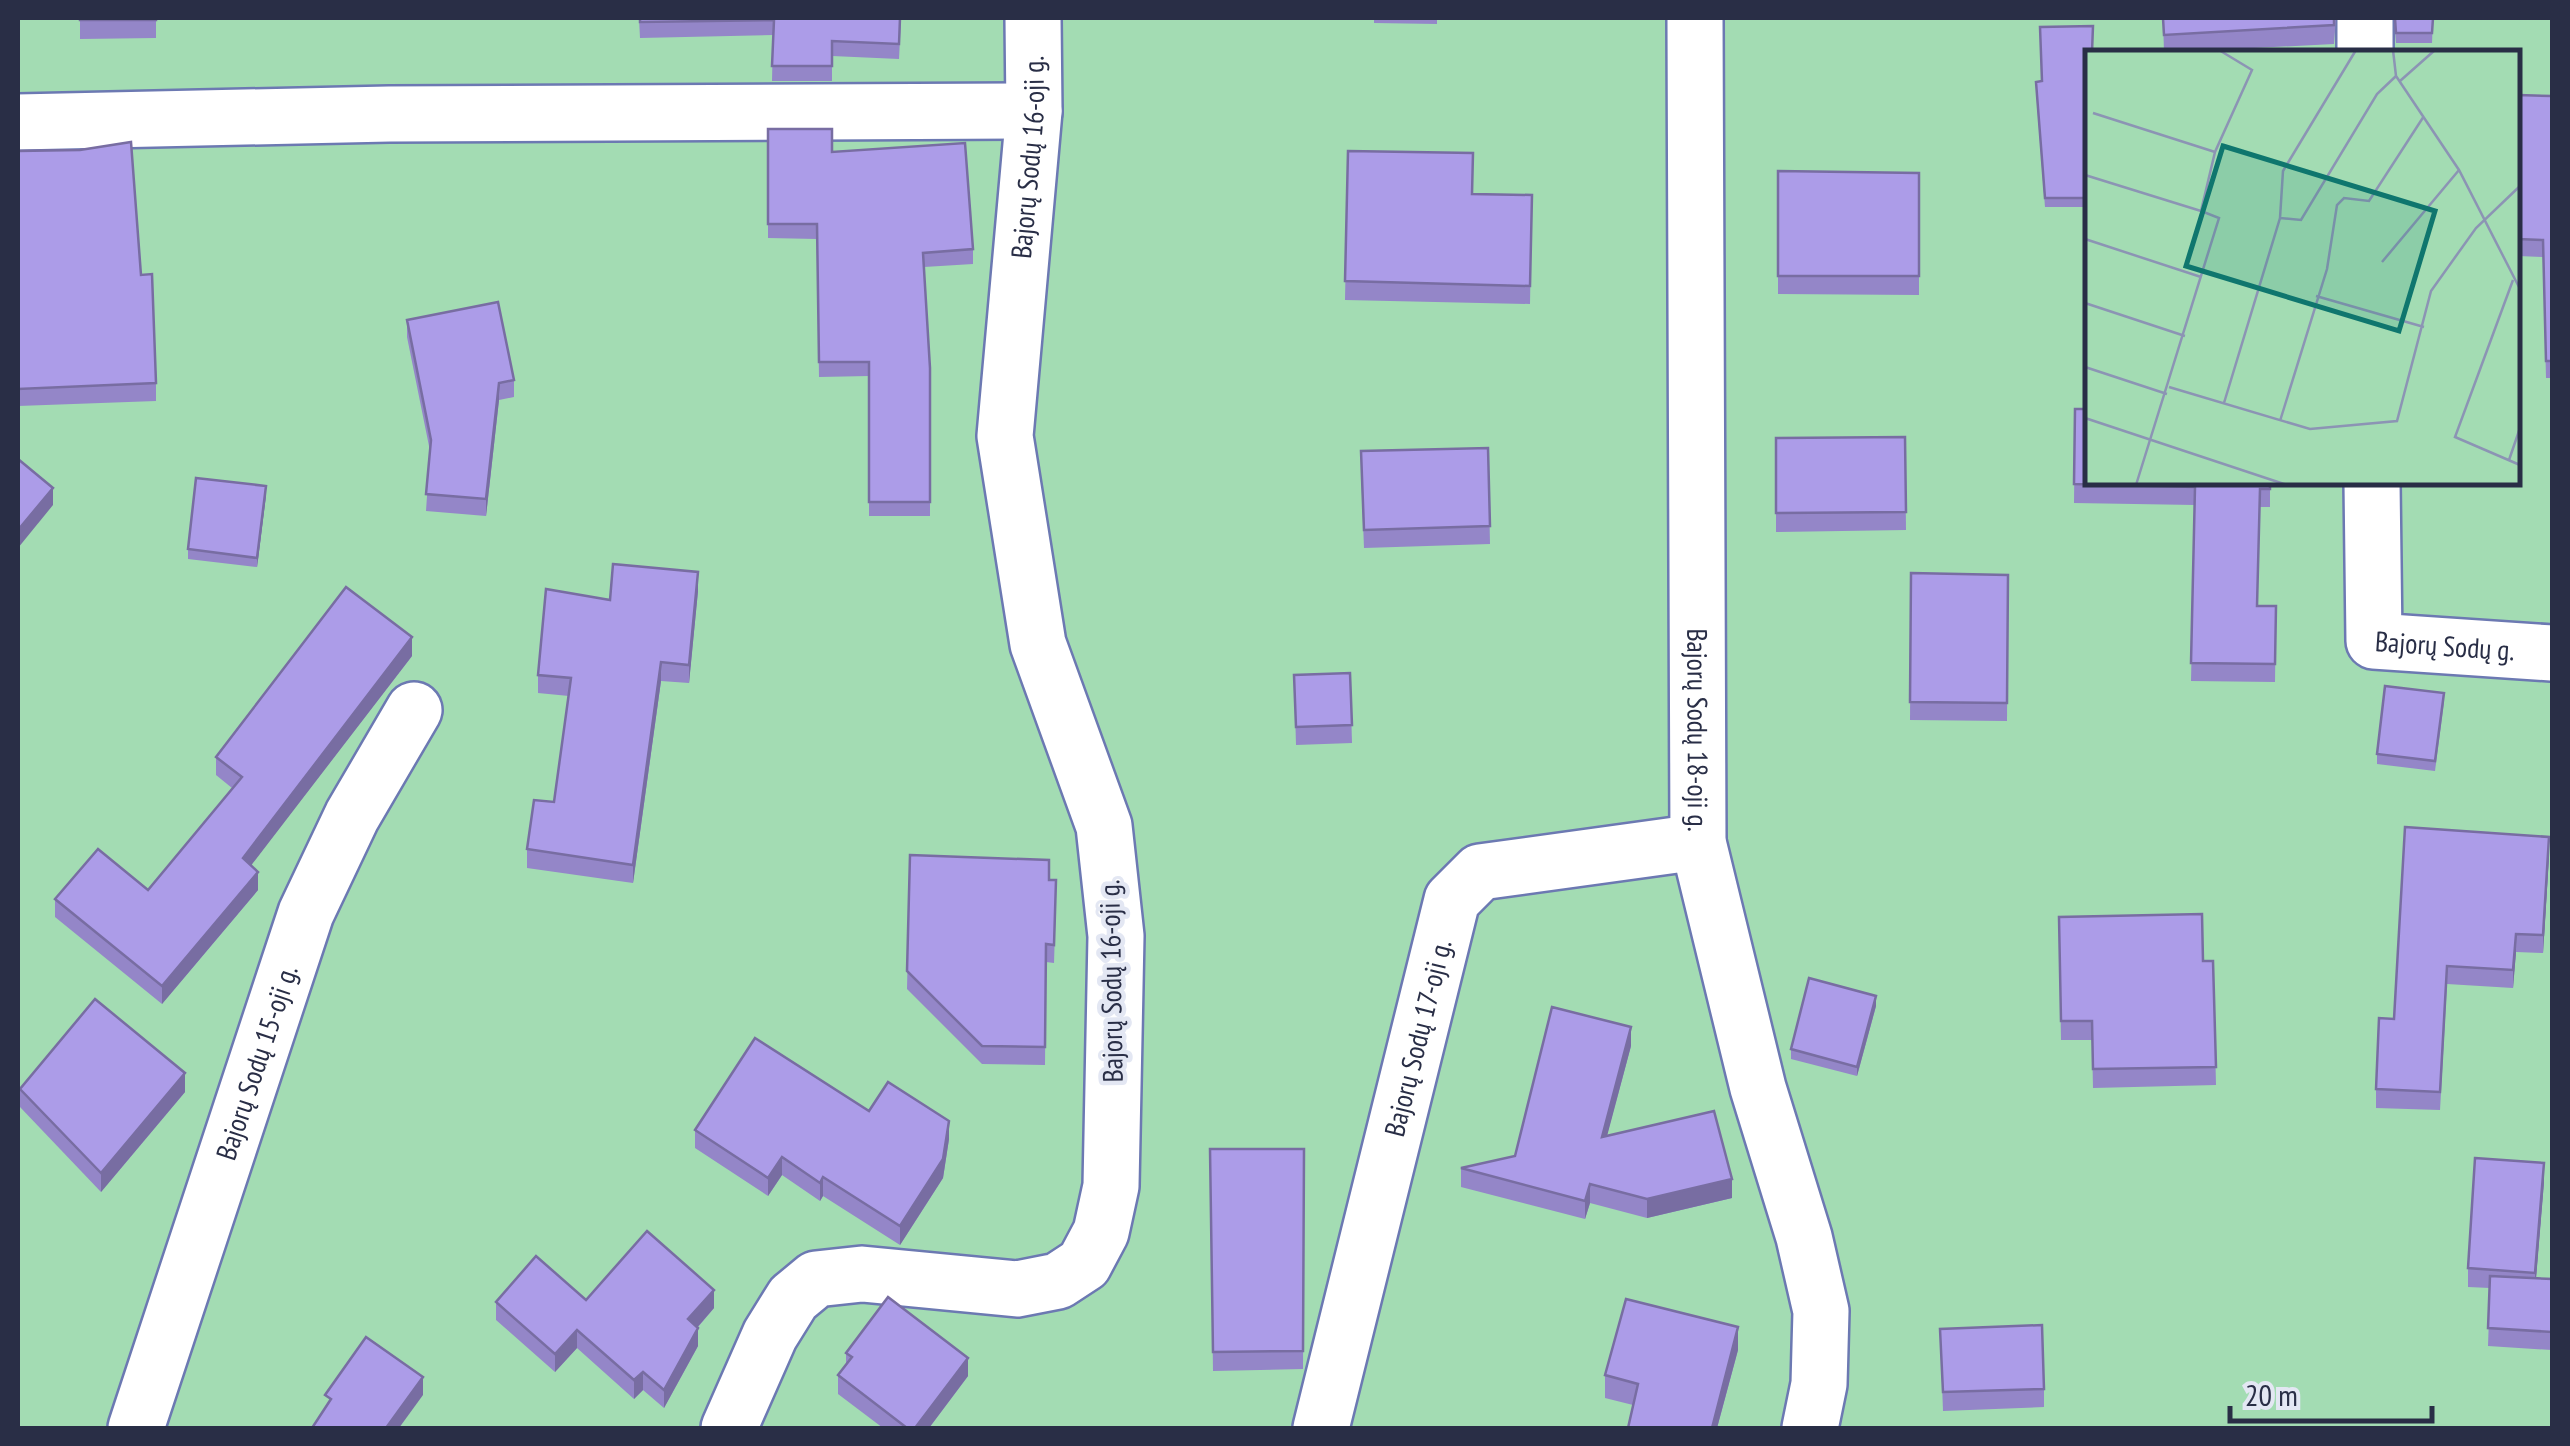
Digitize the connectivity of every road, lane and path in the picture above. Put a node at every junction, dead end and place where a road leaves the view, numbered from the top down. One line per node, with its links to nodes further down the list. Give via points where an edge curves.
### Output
1 (1033, 18): 5 (street, Bajorų Sodų 16-oji g.)
2 (1695, 18): 10 (street, Bajorų Sodų 18-oji g.)
3 (2364, 18): 4 (street)
4 (2365, 50)
5 (1034, 112): 6 (street); 12 (street, Bajorų Sodų 16-oji g., via 1005,436 1038,644 1104,826 1116,936 1112,1186 1101,1232 1084,1264 1058,1281 1017,1289 862,1274 816,1279 770,1335)
6 (18, 122)
7 (2372, 485): 8 (street, Bajorų Sodų g., via 2374,640)
8 (2552, 653)
9 (414, 710): 11 (street, Bajorų Sodų 15-oji g., via 306,913)
10 (1698, 842): 13 (street, Bajorų Sodų 17-oji g., via 1480,872 1452,900); 14 (street, Bajorų Sodų 18-oji g., via 1821,1311)
11 (136, 1428)
12 (728, 1428)
13 (1321, 1428)
14 (1810, 1428)

